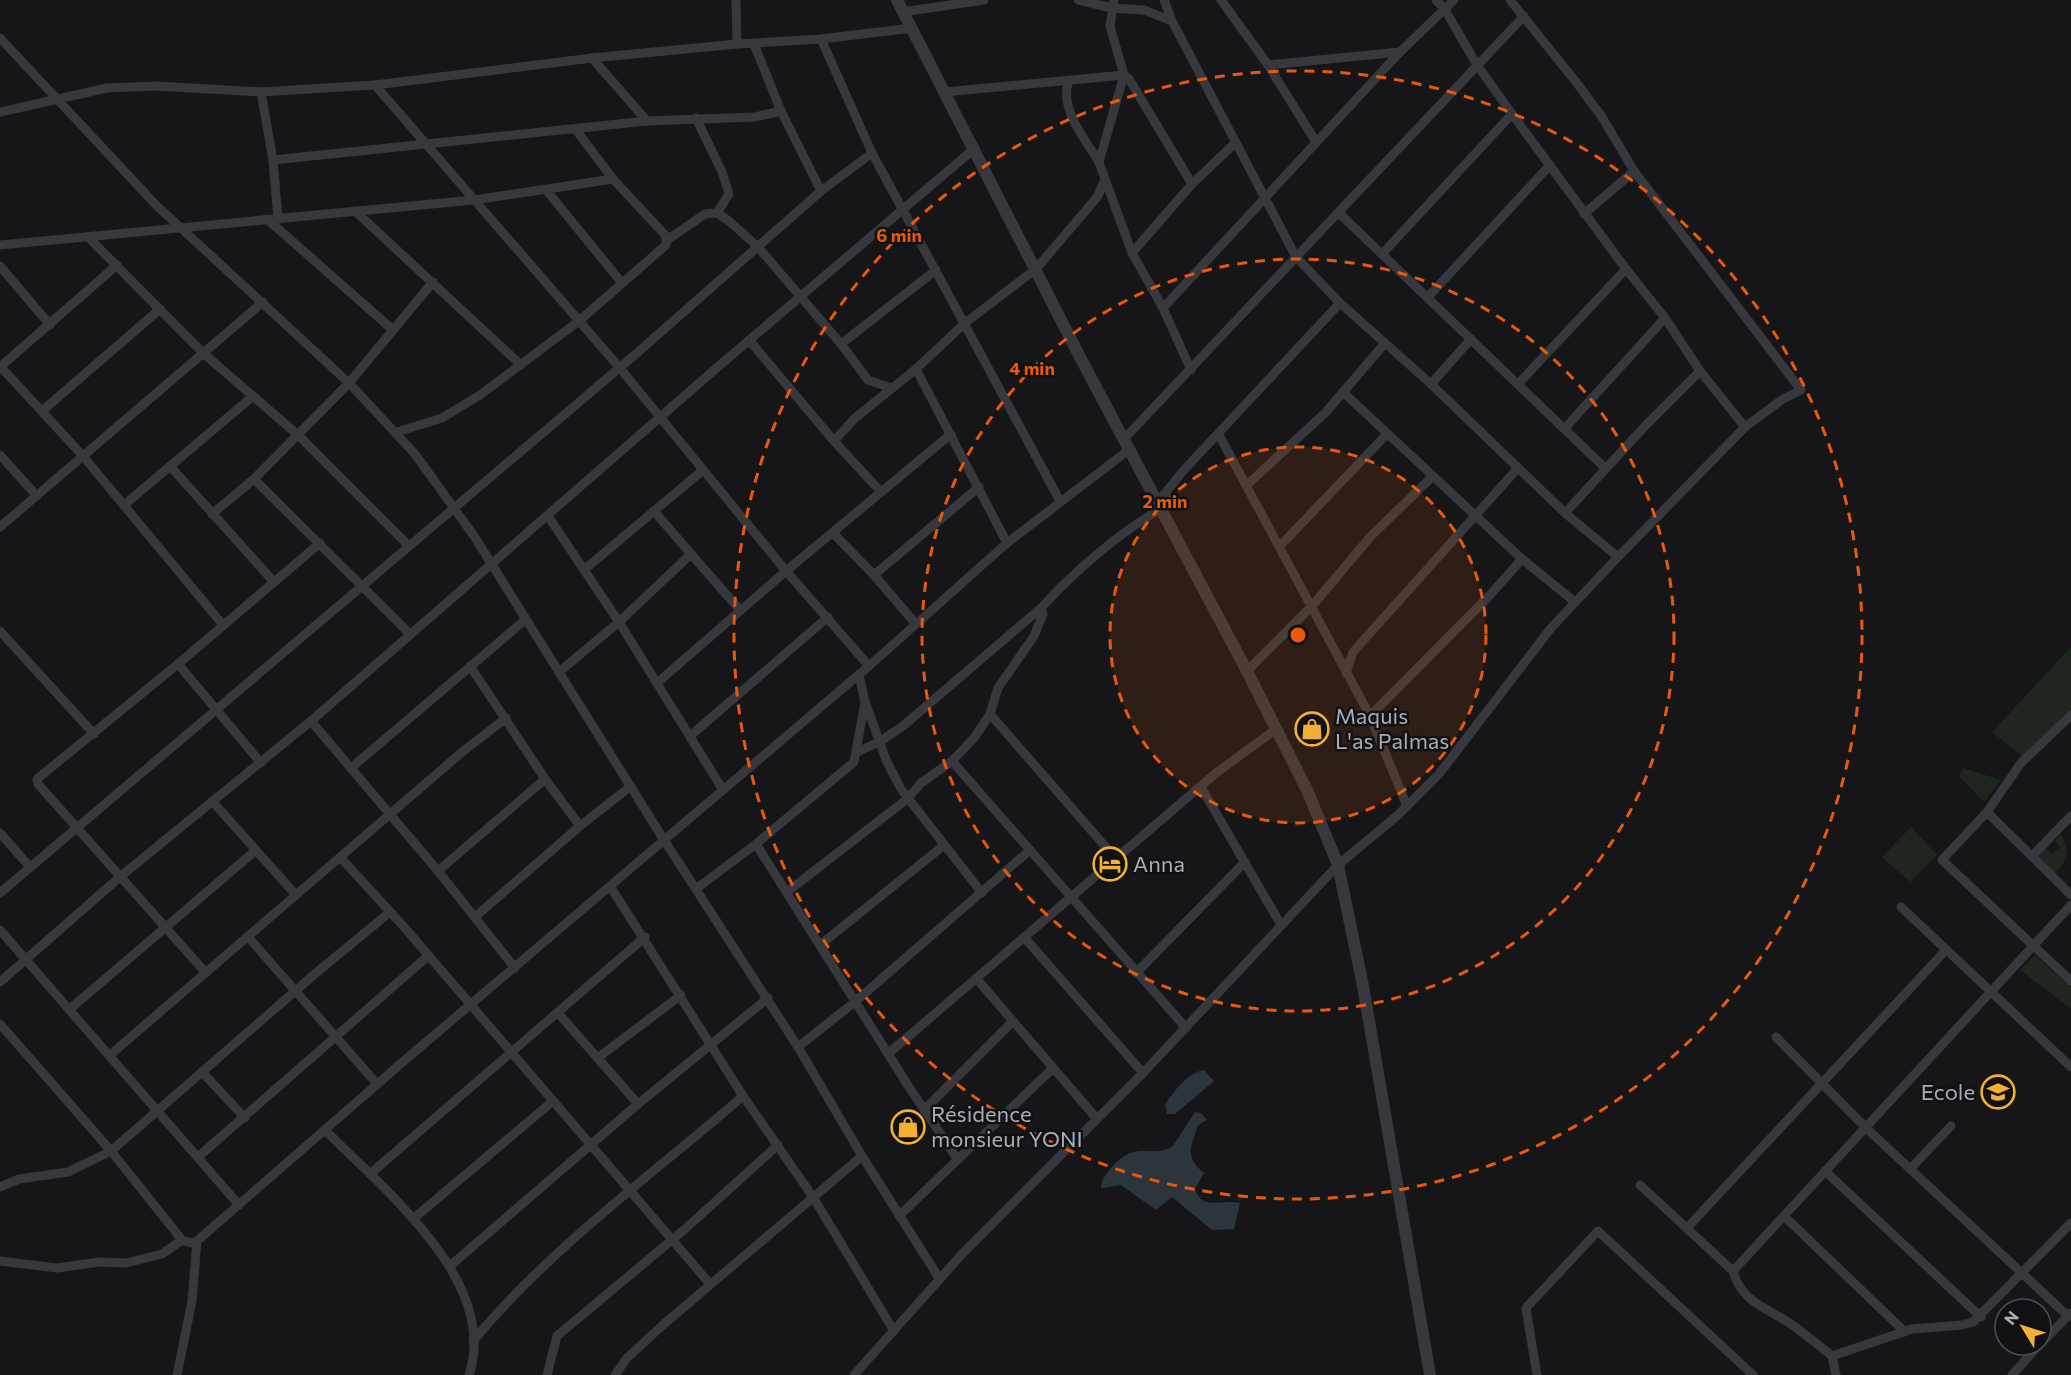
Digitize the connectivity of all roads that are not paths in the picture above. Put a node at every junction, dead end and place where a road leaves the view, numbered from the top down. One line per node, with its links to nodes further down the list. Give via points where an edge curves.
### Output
1 (736, 0): 17 (street)
2 (984, 0): 10 (street)
3 (1078, 0): 9 (street)
4 (1167, 0): 13 (street)
5 (1221, 0): 22 (street)
6 (1436, 0): 11 (street)
7 (1454, 0): 11 (street)
8 (1510, 0): 12 (street)
9 (1113, 4): 13 (street); 23 (street, via 1110,26)
10 (900, 6): 14 (street)
11 (1444, 8): 19 (street); 21 (street)
12 (1524, 16): 21 (street); 43 (street, via 1602,117)
13 (1172, 21): 36 (street)
14 (912, 28): 16 (street); 27 (street)
15 (0, 39): 28 (street)
16 (820, 39): 18 (street); 39 (street)
17 (737, 44): 18 (street); 20 (street)
18 (754, 44): 29 (street)
19 (1400, 52): 22 (street); 35 (street)
20 (592, 58): 25 (street); 33 (street)
21 (1477, 64): 31 (street); 54 (street)
22 (1268, 65): 35 (street)
23 (1124, 75): 24 (street); 41 (street); 46 (street)
24 (1068, 82): 27 (street); 41 (street, via 1065,94 1072,116)
25 (375, 85): 26 (street); 37 (street)
26 (261, 92): 28 (street, via 157,86 107,88); 40 (street)
27 (945, 92): 38 (street)
28 (58, 98): 30 (street); 58 (street, via 116,165)
29 (781, 111): 32 (street, via 755,117); 48 (street)
30 (0, 112)
31 (1512, 114): 42 (street); 64 (street)
32 (696, 118): 33 (street); 53 (street, via 729,194)
33 (646, 120): 34 (street)
34 (576, 130): 37 (street); 44 (street)
35 (1316, 142): 49 (street)
36 (1235, 143): 46 (street); 49 (street)
37 (425, 144): 40 (street); 50 (street)
38 (975, 148): 52 (street); 68 (street)
39 (872, 153): 48 (street); 52 (street)
40 (273, 160): 56 (street)
41 (1099, 162): 45 (street)
42 (1550, 165): 55 (street); 73 (street)
43 (1634, 171): 55 (street); 103 (street, via 1801,390)
44 (613, 179): 47 (street); 60 (street)
45 (1105, 179): 63 (street); 68 (street, via 1098,196)
46 (1192, 184): 63 (street)
47 (547, 191): 50 (street); 72 (street)
48 (821, 191): 62 (street)
49 (1263, 197): 65 (street); 77 (street)
50 (474, 200): 51 (street); 80 (street)
51 (355, 211): 56 (street); 71 (street)
52 (904, 211): 70 (street); 74 (street)
53 (717, 213): 60 (street, via 705,214); 62 (street)
54 (1339, 213): 64 (street); 65 (street)
55 (1584, 214): 69 (street)
56 (278, 218): 57 (street)
57 (267, 219): 58 (street); 83 (street)
58 (181, 229): 59 (street); 75 (street)
59 (88, 237): 61 (street); 66 (street)
60 (667, 240): 72 (street)
61 (0, 245)
62 (758, 247): 74 (street); 91 (street)
63 (1132, 253): 77 (street)
64 (1382, 254): 73 (street)
65 (1296, 257): 76 (street); 93 (street)
66 (117, 265): 78 (street); 82 (street)
67 (0, 266): 82 (street)
68 (1036, 269): 81 (street); 111 (street)
69 (1626, 269): 79 (street); 97 (street)
70 (936, 270): 81 (street); 87 (street)
71 (433, 282): 83 (street); 89 (street)
72 (622, 283): 80 (street)
73 (1428, 297): 84 (street)
74 (800, 298): 85 (street); 87 (street)
75 (263, 302): 88 (street); 95 (street)
76 (1341, 303): 86 (street); 106 (street)
77 (1163, 308): 93 (street)
78 (160, 309): 88 (street); 101 (street)
79 (1665, 318): 94 (street); 104 (street)
80 (579, 321): 89 (street); 91 (street)
81 (965, 323): 92 (street); 124 (street)
82 (50, 325): 90 (street)
83 (393, 330): 95 (street)
84 (1471, 339): 96 (street); 97 (street)
85 (749, 340): 102 (street); 110 (street)
86 (1385, 343): 96 (street); 99 (street)
87 (841, 344): 98 (street, via 868,380)
88 (203, 354): 100 (street); 113 (street)
89 (521, 365): 105 (street, via 442,418)
90 (0, 367): 101 (street)
91 (620, 367): 102 (street); 127 (street)
92 (916, 369): 98 (street); 107 (street)
93 (1191, 370): 111 (street)
94 (1700, 371): 103 (street); 116 (street)
95 (349, 383): 105 (street); 109 (street)
96 (1431, 384): 115 (street)
97 (1518, 384): 104 (street)
98 (891, 388): 110 (street)
99 (1344, 393): 108 (street); 120 (street)
100 (252, 398): 109 (street); 114 (street)
101 (42, 411): 113 (street)
102 (661, 419): 117 (street); 131 (street)
103 (1745, 426): 140 (street)
104 (1565, 428): 116 (street)
105 (397, 432): 127 (street)
106 (1218, 433): 120 (street); 126 (street, via 1183,471)
107 (951, 434): 121 (street); 122 (street)
108 (1387, 434): 118 (street); 138 (street)
109 (298, 435): 119 (street); 137 (street)
110 (834, 441): 122 (street)
111 (1127, 444): 124 (street); 126 (street)
112 (0, 455): 123 (street)
113 (83, 456): 123 (street); 125 (street)
114 (170, 466): 125 (street); 130 (street)
115 (1518, 468): 129 (street); 132 (street)
116 (1605, 468): 129 (street)
117 (703, 470): 128 (street); 144 (street)
118 (1433, 476): 132 (street); 149 (street, via 1371,536)
119 (254, 478): 130 (street); 135 (street)
120 (1247, 485): 138 (street)
121 (979, 487): 136 (street); 145 (street)
122 (881, 492): 134 (street)
123 (37, 496): 133 (street)
124 (1060, 501): 136 (street)
125 (124, 505): 156 (street)
126 (1159, 506): 150 (street, via 1059,588); 164 (street)
127 (454, 507): 137 (street); 142 (street)
128 (654, 511): 139 (street); 143 (street)
129 (1565, 513): 140 (street)
130 (212, 514): 146 (street)
131 (548, 516): 142 (street); 143 (street)
132 (1476, 516): 141 (street); 160 (street)
133 (0, 527)
134 (832, 533): 144 (street); 145 (street)
135 (320, 543): 146 (street); 147 (street)
136 (1007, 543): 155 (street)
137 (408, 545): 147 (street)
138 (1280, 546): 149 (street)
139 (691, 554): 151 (street); 154 (street)
140 (1618, 557): 148 (street)
141 (1522, 559): 148 (street); 173 (street)
142 (490, 564): 153 (street); 158 (street)
143 (584, 570): 154 (street)
144 (786, 571): 151 (street); 152 (street)
145 (874, 576): 155 (street)
146 (274, 582): 156 (street)
147 (362, 584): 158 (street); 170 (street)
148 (1575, 602): 190 (street, via 1525,660 1439,774)
149 (1312, 606): 159 (street); 164 (street)
150 (1041, 608): 171 (street, via 1043,614 1034,636 998,688); 179 (street)
151 (740, 610): 168 (street)
152 (828, 617): 163 (street); 178 (street)
153 (525, 620): 162 (street); 165 (street)
154 (619, 622): 165 (street); 168 (street)
155 (915, 623): 163 (street)
156 (223, 625): 161 (street)
157 (0, 631): 177 (street)
158 (410, 634): 175 (street)
159 (1334, 649): 160 (street); 166 (street)
160 (1353, 652): 166 (street)
161 (177, 664): 170 (street); 177 (street)
162 (470, 666): 174 (street); 183 (street)
163 (869, 666): 167 (street)
164 (1247, 671): 176 (street)
165 (559, 672): 185 (street)
166 (1346, 673): 173 (street)
167 (859, 675): 169 (street); 187 (street)
168 (657, 683): 178 (street)
169 (865, 702): 179 (street); 180 (street)
170 (217, 709): 182 (street); 195 (street)
171 (990, 714): 181 (street); 204 (street)
172 (2071, 715): 191 (street, via 2021,763)
173 (1370, 716): 190 (street)
174 (506, 718): 184 (street); 192 (street)
175 (311, 721): 182 (street); 183 (street)
176 (1275, 730): 186 (street); 206 (street, via 1307,790)
177 (94, 734): 195 (street, via 37,778)
178 (690, 736): 187 (street)
179 (879, 742): 180 (street); 188 (street)
180 (857, 752): 198 (street, via 851,764)
181 (952, 760): 188 (street, via 921,783); 201 (street)
182 (261, 763): 189 (street)
183 (351, 768): 192 (street)
184 (545, 779): 194 (street); 208 (street)
185 (631, 786): 194 (street); 197 (street)
186 (1201, 787): 204 (street); 205 (street)
187 (723, 790): 197 (street)
188 (908, 799): 199 (street); 212 (street)
189 (212, 801): 200 (street); 209 (street)
190 (1407, 806): 206 (street)
191 (1987, 812): 202 (street); 229 (street, via 1942,860)
192 (389, 815): 203 (street); 208 (street)
193 (2070, 819): 202 (street)
194 (580, 826): 221 (street)
195 (77, 828): 207 (street); 209 (street)
196 (0, 833): 207 (street)
197 (664, 840): 210 (street); 211 (street)
198 (756, 844): 211 (street); 212 (street)
199 (943, 846): 214 (street); 228 (street)
200 (256, 850): 215 (street); 223 (street)
201 (1030, 850): 214 (street); 217 (street)
202 (2032, 856): 216 (street)
203 (341, 858): 215 (street); 220 (street)
204 (1117, 860): 217 (street)
205 (1245, 862): 222 (street); 235 (street)
206 (1338, 865): 222 (street); 315 (street, via 1363,986)
207 (30, 867): 213 (street)
208 (438, 871): 221 (street)
209 (121, 876): 223 (street); 232 (street)
210 (610, 886): 225 (street); 233 (street)
211 (697, 888): 242 (street)
212 (787, 892): 228 (street)
213 (0, 893)
214 (982, 893): 243 (street)
215 (296, 895): 227 (street)
216 (2071, 895)
217 (1071, 898): 226 (street); 235 (street)
218 (2071, 905): 229 (street)
219 (1900, 907): 230 (street)
220 (390, 912): 231 (street); 239 (street)
221 (476, 918): 233 (street)
222 (1281, 925): 249 (street)
223 (165, 926): 234 (street); 245 (street)
224 (0, 930): 232 (street)
225 (645, 937): 241 (street); 246 (street)
226 (1024, 937): 236 (street); 261 (street)
227 (249, 938): 234 (street); 239 (street)
228 (820, 945): 243 (street)
229 (2034, 945): 237 (street); 240 (street)
230 (1945, 951): 240 (street); 262 (street)
231 (428, 956): 244 (street); 250 (street)
232 (25, 959): 238 (street); 245 (street)
233 (515, 968): 244 (street)
234 (206, 973): 256 (street)
235 (1137, 973): 249 (street)
236 (976, 978): 247 (street); 255 (street)
237 (2071, 981)
238 (0, 982)
239 (295, 991): 250 (street); 260 (street)
240 (1990, 991): 258 (street); 272 (street)
241 (681, 995): 252 (street); 257 (street)
242 (768, 999): 252 (street); 253 (street)
243 (856, 1001): 253 (street); 255 (street)
244 (471, 1005): 254 (street); 263 (street)
245 (70, 1009): 256 (street)
246 (558, 1013): 254 (street); 257 (street)
247 (1012, 1022): 259 (street); 268 (street)
248 (0, 1024): 276 (street)
249 (1186, 1028): 261 (street)
250 (335, 1037): 263 (street); 269 (street)
251 (1776, 1037): 262 (street)
252 (710, 1044): 264 (street); 266 (street)
253 (798, 1047): 277 (street)
254 (512, 1052): 265 (street); 282 (street)
255 (888, 1053): 268 (street)
256 (110, 1055): 267 (street)
257 (599, 1057): 266 (street)
258 (2071, 1067)
259 (1052, 1069): 270 (street); 279 (street)
260 (202, 1072): 267 (street); 269 (street)
261 (1143, 1073): 270 (street)
262 (1822, 1083): 272 (street); 292 (street)
263 (377, 1084): 273 (street)
264 (743, 1096): 275 (street); 285 (street)
265 (554, 1101): 274 (street); 290 (street)
266 (638, 1104): 274 (street)
267 (157, 1110): 276 (street); 278 (street)
268 (924, 1110): 279 (street)
269 (244, 1118): 278 (street)
270 (1097, 1119): 300 (street)
271 (1951, 1126): 280 (street)
272 (1865, 1127): 280 (street); 281 (street)
273 (325, 1130): 282 (street); 287 (street)
274 (591, 1145): 285 (street); 297 (street)
275 (778, 1145): 286 (street); 294 (street)
276 (111, 1151): 284 (street, via 64,1174 19,1179); 293 (street)
277 (862, 1156): 286 (street); 288 (street)
278 (198, 1157): 287 (street)
279 (958, 1160): 288 (street)
280 (1910, 1169): 299 (street)
281 (1825, 1171): 289 (street); 303 (street)
282 (369, 1174): 290 (street)
283 (1640, 1185): 292 (street)
284 (0, 1187)
285 (629, 1191): 294 (street); 307 (street, via 504,1304)
286 (813, 1197): 301 (street); 304 (street)
287 (239, 1205): 295 (street)
288 (899, 1216): 300 (street)
289 (1784, 1216): 298 (street); 306 (street)
290 (413, 1219): 297 (street)
291 (2071, 1223): 299 (street)
292 (1687, 1228): 298 (street)
293 (182, 1240): 295 (street); 296 (street, via 162,1254 126,1263 57,1268)
294 (671, 1240): 301 (street); 312 (street, via 557,1336)
295 (197, 1241): 310 (street, via 192,1301)
296 (0, 1261)
297 (450, 1266): 307 (street, via 464,1298)
298 (1733, 1271): 308 (street, via 1737,1285 1750,1299)
299 (2023, 1274): 302 (street); 303 (street)
300 (939, 1278): 304 (street)
301 (710, 1284): 313 (street, via 627,1358)
302 (2069, 1315): 305 (street)
303 (1980, 1317): 306 (street, via 1962,1325)
304 (894, 1331): 314 (street)
305 (2053, 1331)
306 (1905, 1332): 308 (street)
307 (473, 1341): 311 (street, via 474,1359)
308 (1832, 1356): 318 (street)
309 (2028, 1357): 319 (street)
310 (177, 1375)
311 (469, 1375)
312 (547, 1375)
313 (615, 1375)
314 (854, 1375)
315 (1430, 1375)
316 (1537, 1375): 317 (street, via 1526,1308 1598,1230)
317 (1753, 1375)
318 (1836, 1375)
319 (2012, 1375)

